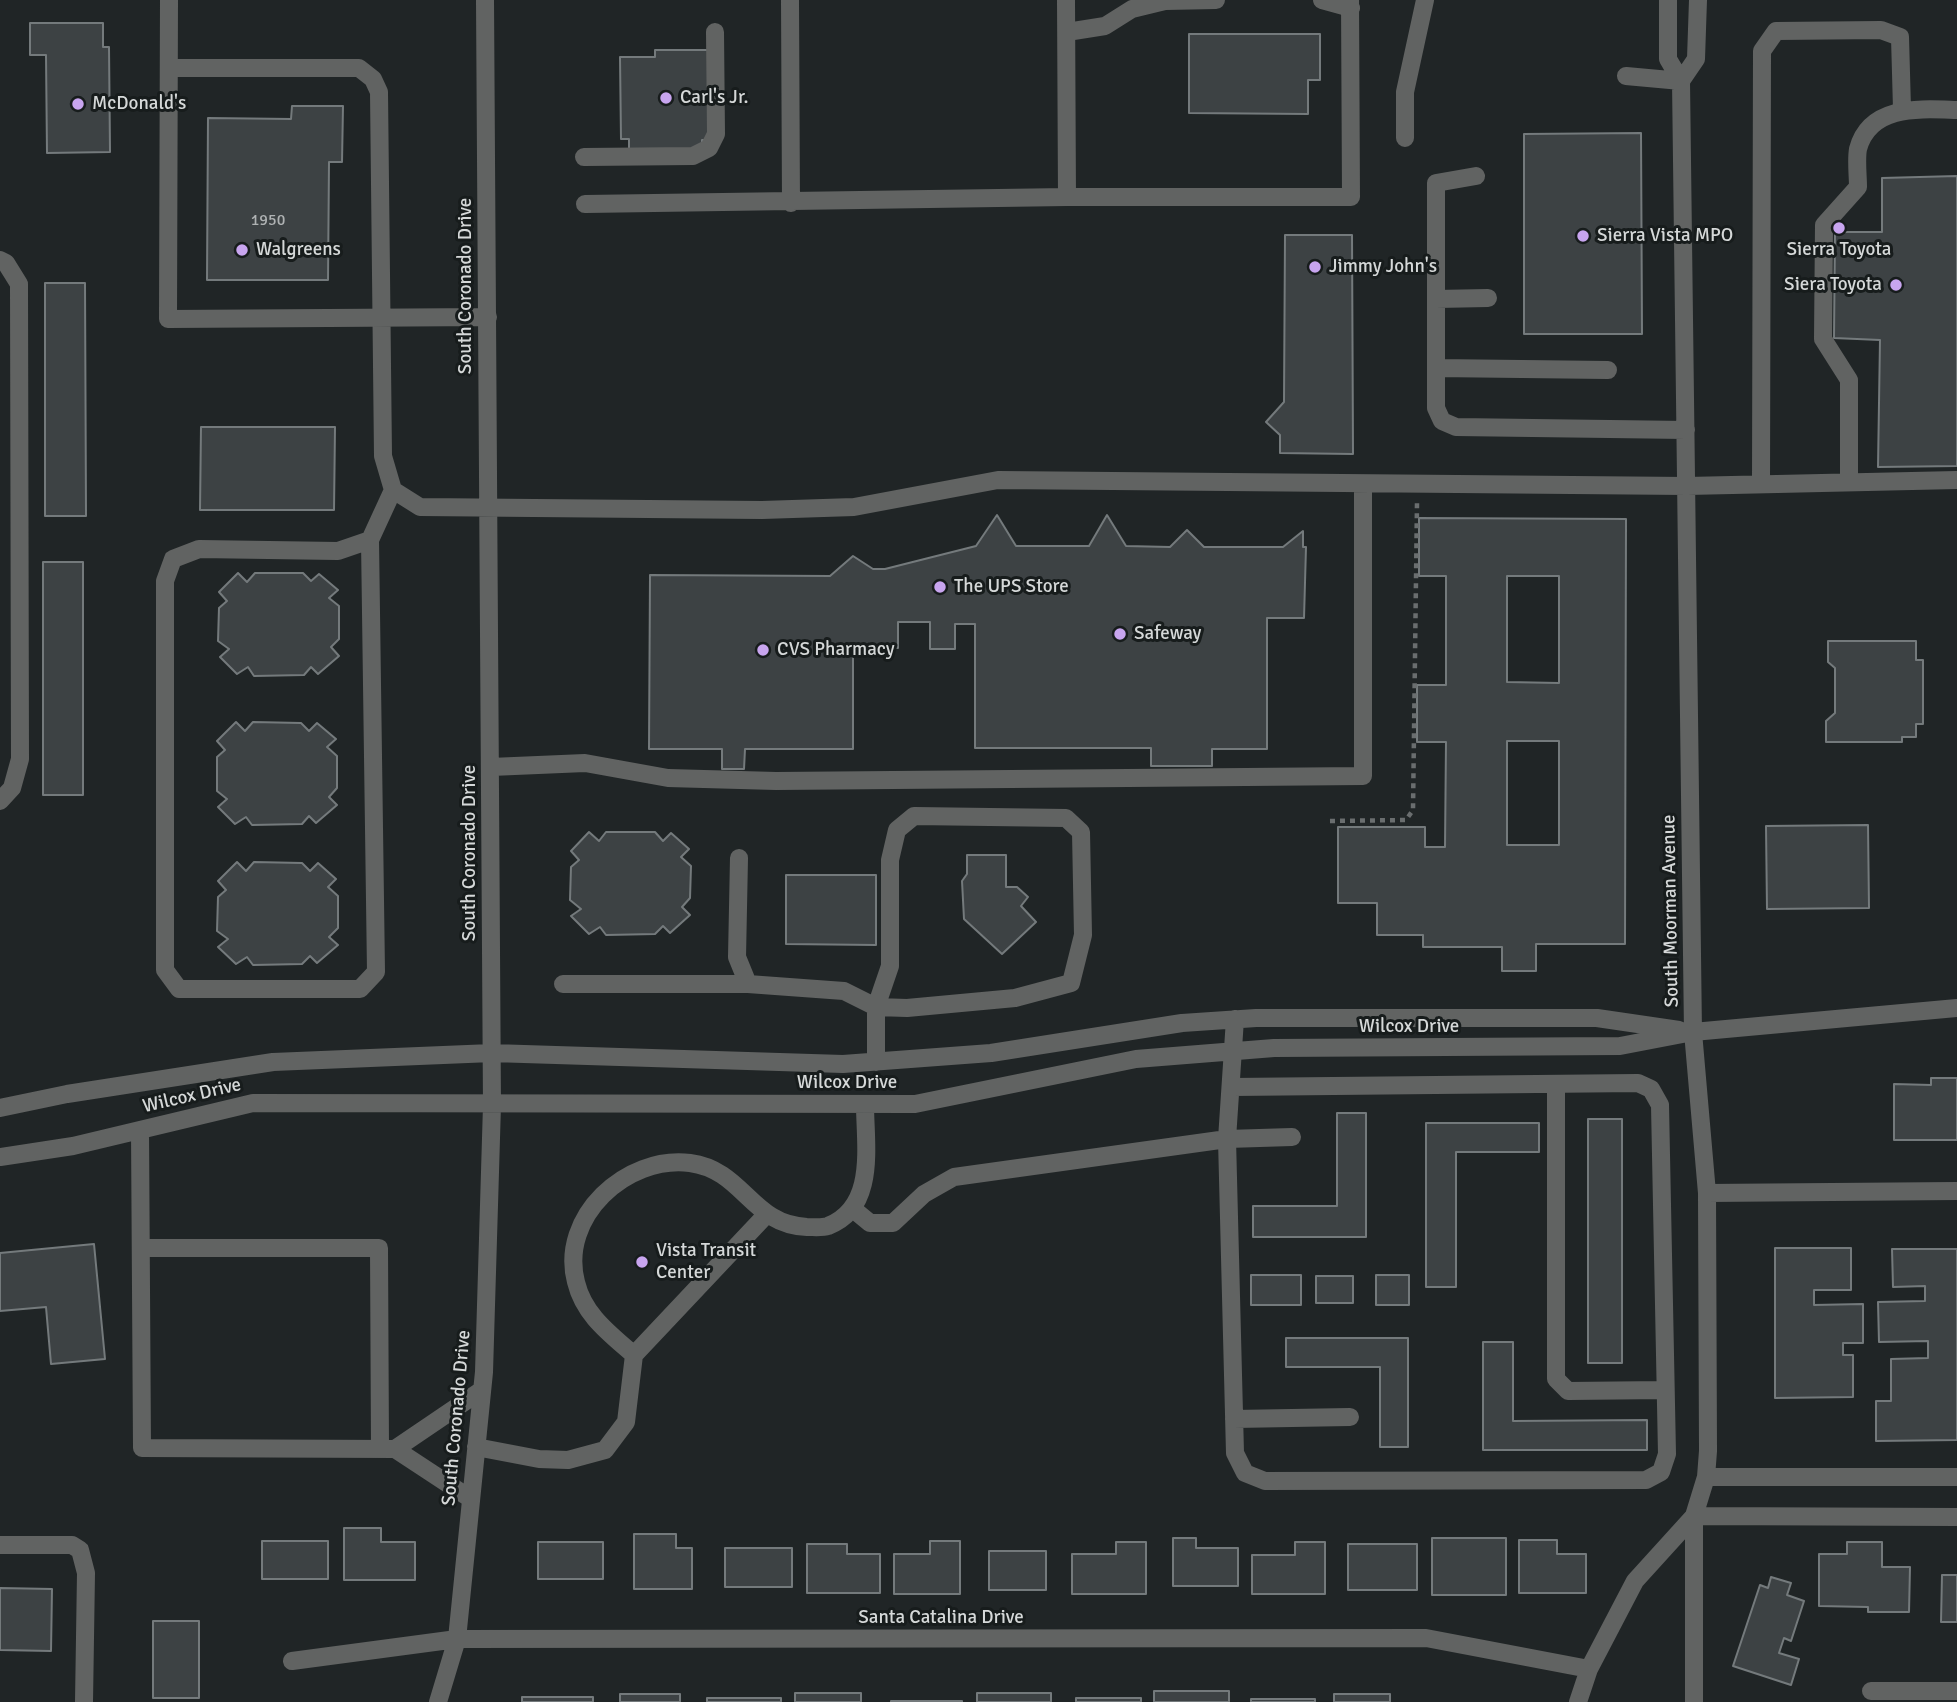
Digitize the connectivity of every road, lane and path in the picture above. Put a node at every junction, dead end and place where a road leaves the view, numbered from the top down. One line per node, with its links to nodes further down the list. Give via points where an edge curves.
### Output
1 (169, 0): 13 (street)
2 (485, 0): 27 (street, South Coronado Drive)
3 (790, 0): 23 (street)
4 (1066, 0): 12 (street)
5 (1216, 0): 12 (street, via 1165,1 1132,9 1105,26)
6 (1322, 0): 10 (street)
7 (1425, 0): 18 (street, via 1405,92)
8 (1668, 0): 15 (street, South Moorman Avenue, via 1668,59)
9 (1698, 0): 15 (street, South Moorman Avenue, via 1696,59)
10 (1351, 4): 21 (street, via 1351,197)
11 (715, 32): 19 (street, via 716,134 709,148 693,156)
12 (1066, 32): 21 (street)
13 (170, 68): 28 (street, via 359,68 373,79 379,92); 28 (street, via 168,319)
14 (1626, 76): 15 (street)
15 (1681, 81): 31 (street, South Moorman Avenue)
16 (1902, 109): 17 (street); 33 (street, via 1874,124 1858,148 1858,187 1824,225 1823,339 1849,380); 36 (street, via 1900,37 1881,30 1776,31 1762,51)
17 (1957, 110)
18 (1405, 138)
19 (584, 157)
20 (1476, 176): 26 (street, via 1436,183)
21 (1067, 197): 23 (street)
22 (584, 204): 23 (street)
23 (791, 204)
24 (0, 260): 41 (street, via 19,284)
25 (1488, 298): 26 (street)
26 (1436, 299): 29 (street)
27 (488, 317): 28 (street); 39 (street, South Coronado Drive)
28 (383, 318): 38 (street, via 383,456)
29 (1436, 368): 30 (street); 31 (street, via 1436,408 1442,421 1456,426)
30 (1608, 370)
31 (1686, 430): 37 (street, South Moorman Avenue)
32 (1957, 480): 33 (street)
33 (1849, 481): 36 (street)
34 (1363, 484): 35 (street); 39 (street, via 998,480 854,506 762,510); 42 (street, via 1363,776 776,782 668,778 585,763)
35 (1418, 484): 37 (street); 44 (path, via 1413,810 1406,820)
36 (1761, 484): 37 (street)
37 (1687, 486): 51 (street, South Moorman Avenue)
38 (393, 490): 39 (street, via 420,507); 40 (street)
39 (489, 506): 42 (street, South Coronado Drive)
40 (370, 540): 40 (street, via 338,551 199,549 173,559 165,581 165,970 179,989 360,989 376,972)
41 (9, 542): 43 (street, via 20,759 12,788)
42 (491, 767): 53 (street, South Coronado Drive)
43 (0, 801)
44 (1331, 821)
45 (738, 858): 47 (street, via 737,957)
46 (563, 984): 47 (street)
47 (748, 984): 48 (street, via 844,991)
48 (876, 1007): 48 (street, via 1015,998 1071,983 1083,935 1081,832 1066,818 914,816 897,830 890,860 890,966); 54 (street)
49 (1957, 1008): 51 (street, Wilcox Drive)
50 (1235, 1019): 51 (street, Wilcox Drive, via 1597,1017); 52 (street); 54 (street, Wilcox Drive, via 991,1053)
51 (1693, 1032): 52 (street, Wilcox Drive, via 1620,1046); 65 (street, South Moorman Avenue)
52 (1235, 1051): 56 (street); 57 (street, Wilcox Drive, via 1136,1059 915,1104)
53 (492, 1053): 54 (street, Wilcox Drive); 58 (street, South Coronado Drive); 59 (street, Wilcox Drive, via 273,1062)
54 (876, 1062)
55 (1556, 1084): 56 (street); 71 (street, via 1638,1083 1651,1089 1660,1105); 71 (street, via 1556,1379 1568,1391)
56 (1232, 1087): 62 (street)
57 (865, 1104): 58 (street, Wilcox Drive); 66 (street, via 865,1176)
58 (492, 1105): 60 (street, Wilcox Drive, via 253,1103); 70 (street, South Coronado Drive)
59 (0, 1108)
60 (140, 1130): 63 (street, Wilcox Drive); 68 (street)
61 (1292, 1137): 62 (street)
62 (1227, 1139): 66 (street, via 954,1177 924,1194 893,1223 870,1223); 73 (street)
63 (0, 1157)
64 (1957, 1191): 65 (street)
65 (1707, 1193): 76 (street, South Moorman Avenue)
66 (853, 1209): 67 (street, via 825,1227 782,1224)
67 (766, 1216): 69 (street); 69 (street, via 737,1184 715,1170 689,1163 656,1166 607,1190 576,1232 573,1273 597,1323)
68 (141, 1248): 75 (street, via 379,1248); 75 (street, via 142,1448)
69 (634, 1355): 74 (street, via 626,1422 605,1450 568,1460)
70 (482, 1390): 74 (street, South Coronado Drive); 75 (street)
71 (1665, 1390): 73 (street, via 1667,1454 1661,1472 1646,1480 1265,1481 1245,1473 1235,1453)
72 (1350, 1417): 73 (street)
73 (1234, 1419)
74 (476, 1447): 78 (street, South Coronado Drive)
75 (387, 1449): 78 (street)
76 (1706, 1477): 77 (street); 79 (street, South Moorman Avenue)
77 (1957, 1477)
78 (471, 1499): 82 (street, South Coronado Drive)
79 (1694, 1516): 80 (street); 84 (street, South Moorman Avenue, via 1635,1581); 90 (street)
80 (1957, 1517)
81 (0, 1545): 87 (street, via 72,1545 80,1550 86,1573)
82 (457, 1639): 83 (street, Santa Catalina Drive); 84 (street, Santa Catalina Drive, via 1426,1638); 88 (street, South Coronado Drive)
83 (292, 1661)
84 (1589, 1669): 89 (street, South Moorman Avenue)
85 (1871, 1691): 86 (street)
86 (1957, 1691)
87 (84, 1702)
88 (438, 1702)
89 (1578, 1702)
90 (1695, 1702)

